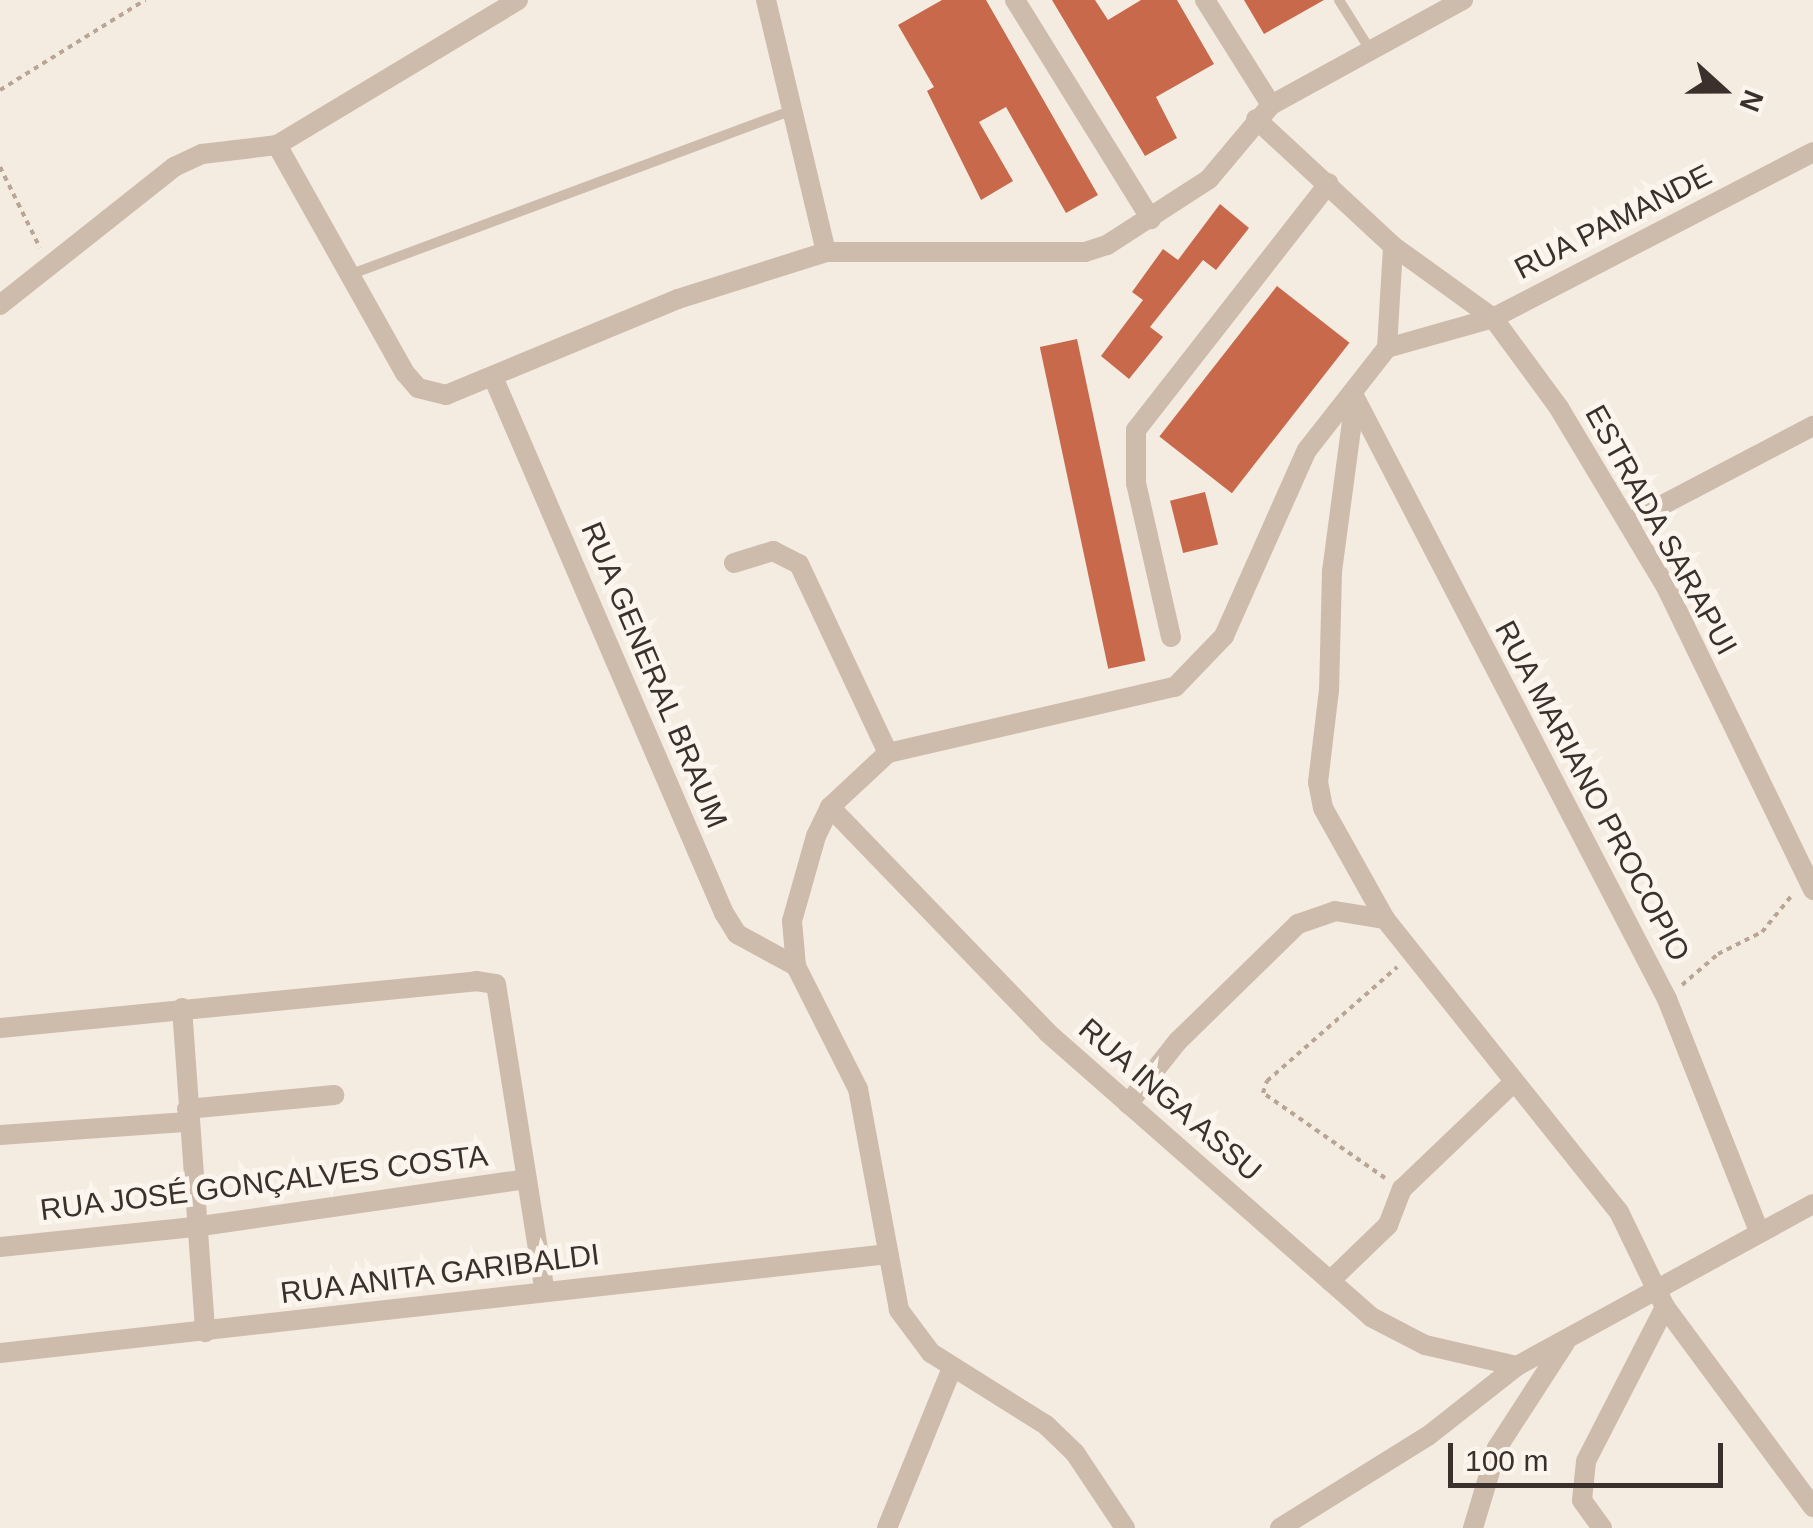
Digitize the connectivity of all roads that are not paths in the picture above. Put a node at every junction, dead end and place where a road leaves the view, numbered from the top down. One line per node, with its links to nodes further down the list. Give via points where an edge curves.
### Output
1 (518, 0): 10 (street)
2 (766, 0): 8 (street)
3 (1015, 0): 13 (street)
4 (1205, 0): 9 (street, ESTRADA SARAPUI)
5 (1339, 0): 7 (lane)
6 (1464, 0): 7 (street)
7 (1370, 48): 9 (street)
8 (788, 112): 15 (street); 16 (lane)
9 (1264, 112): 12 (street, ESTRADA SARAPUI); 13 (street, via 1209,179)
10 (277, 145): 16 (street); 17 (street, via 202,154 174,167)
11 (1813, 152): 18 (street, RUA PAMANDE)
12 (1328, 183): 14 (street, ESTRADA SARAPUI); 25 (street, via 1136,430 1136,483)
13 (1151, 219): 15 (street, via 1085,252)
14 (1393, 246): 18 (street, ESTRADA SARAPUI); 19 (street)
15 (826, 252): 20 (street, via 678,299)
16 (347, 275): 20 (street, via 418,388 446,395)
17 (0, 305)
18 (1493, 318): 19 (street, RUA PAMANDE); 23 (street, ESTRADA SARAPUI)
19 (1387, 348): 21 (street)
20 (493, 376): 30 (street, RUA GENERAL BRAUM, via 724,913 737,934)
21 (1353, 395): 26 (street, via 1288,484 1224,636 1210,658 1175,687); 29 (street, via 1336,518 1318,782 1332,828); 41 (street, RUA MARIANO PROCOPIO, via 1667,999)
22 (1813, 426): 23 (street)
23 (1628, 523): 28 (street, ESTRADA SARAPUI)
24 (734, 563): 26 (street, via 773,551 798,564)
25 (1170, 637)
26 (888, 753): 27 (street)
27 (830, 807): 30 (street, via 796,901); 35 (street, RUA INGA ASSU, via 1048,1033)
28 (1811, 881)
29 (1385, 919): 33 (street); 35 (street, via 1334,911 1298,924 1178,1041)
30 (796, 966): 43 (street, via 858,1089)
31 (182, 1008): 32 (street); 36 (street); 38 (street, via 476,980 496,984)
32 (0, 1028)
33 (1513, 1083): 44 (street, via 1402,1189 1388,1225); 45 (street, via 1626,1222)
34 (334, 1095): 36 (street)
35 (1128, 1104): 44 (street, RUA INGA ASSU)
36 (188, 1116): 37 (street); 40 (street)
37 (0, 1135)
38 (527, 1179): 40 (street, RUA JOSÉ GONÇALVES COSTA); 46 (street)
39 (1813, 1204): 41 (street)
40 (194, 1227): 42 (street, RUA JOSÉ GONÇALVES COSTA); 48 (street)
41 (1758, 1229): 45 (street)
42 (4, 1247)
43 (888, 1254): 46 (street, RUA ANITA GARIBALDI); 52 (street, via 899,1310 914,1336)
44 (1330, 1281): 51 (street, RUA INGA ASSU, via 1390,1330 1466,1358)
45 (1654, 1287): 47 (street); 49 (street)
46 (544, 1288): 48 (street, RUA ANITA GARIBALDI)
47 (1666, 1307): 53 (street); 59 (street, via 1586,1461 1582,1500)
48 (205, 1332): 50 (street, RUA ANITA GARIBALDI)
49 (1566, 1342): 51 (street); 58 (street, via 1510,1424)
50 (0, 1354)
51 (1517, 1366): 54 (street)
52 (952, 1368): 55 (street); 56 (street, via 1046,1426 1102,1484)
53 (1813, 1507)
54 (1308, 1518): 57 (street)
55 (887, 1528)
56 (1124, 1528)
57 (1280, 1528)
58 (1473, 1528)
59 (1602, 1528)

